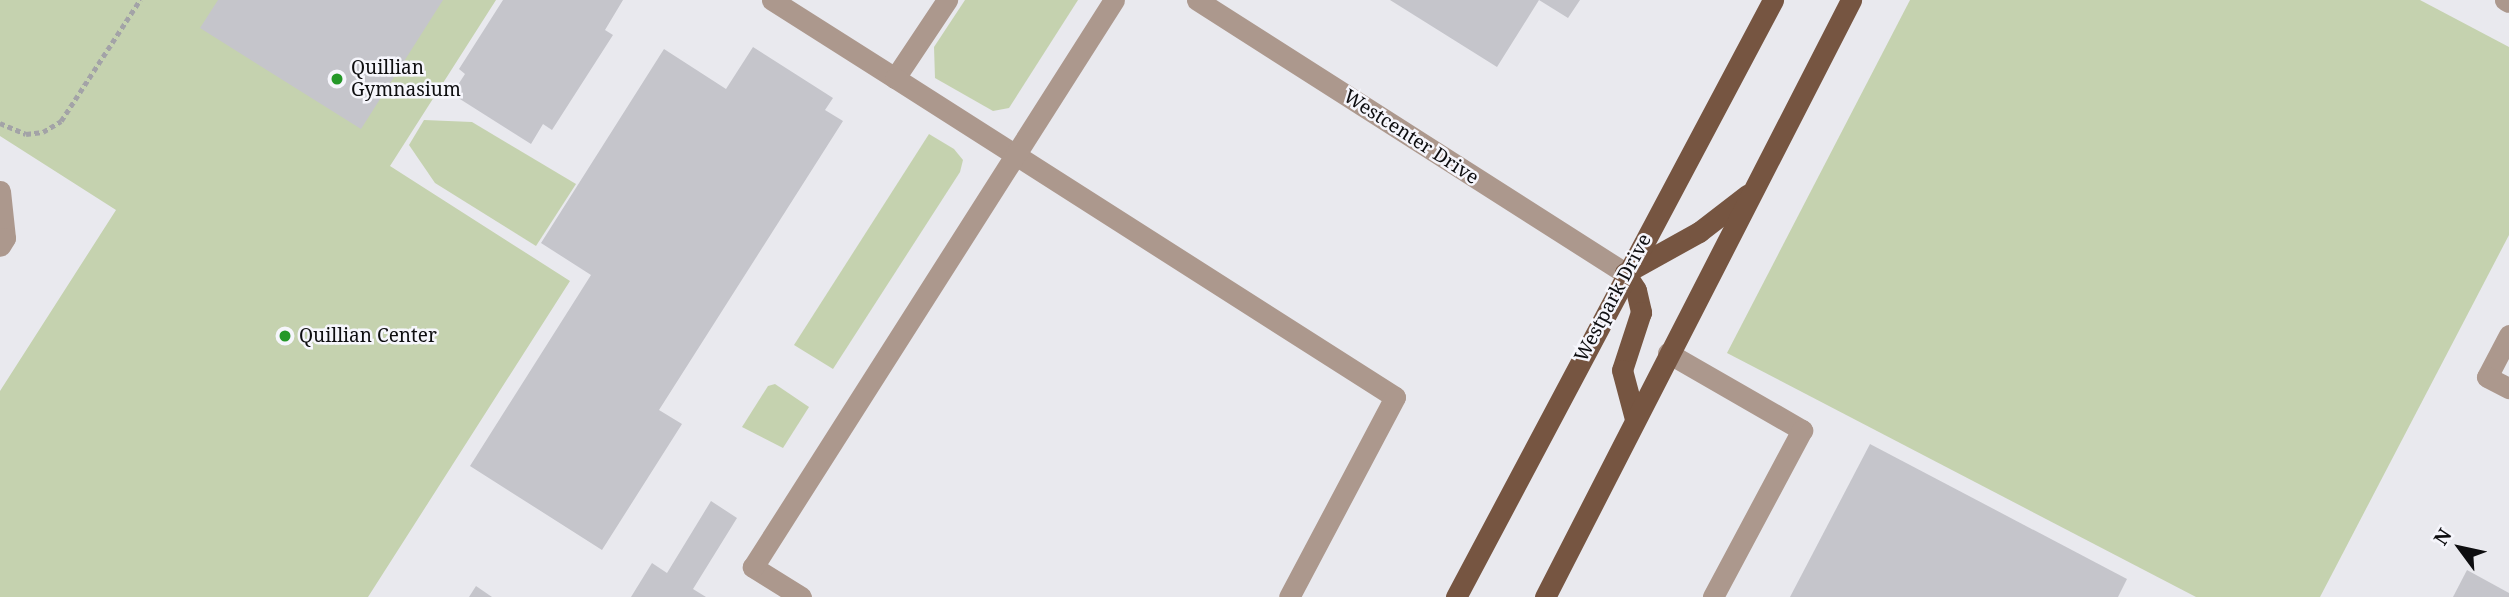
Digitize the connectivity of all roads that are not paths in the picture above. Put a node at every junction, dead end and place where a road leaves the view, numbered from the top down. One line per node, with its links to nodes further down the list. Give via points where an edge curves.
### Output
1 (772, 0): 7 (street)
2 (947, 0): 7 (street)
3 (1114, 0): 8 (street)
4 (1197, 0): 12 (street, Westcenter Drive)
5 (1773, 0): 12 (main road, Westpark Drive)
6 (1851, 0): 10 (main road)
7 (895, 78): 8 (street)
8 (1016, 153): 17 (street, via 753,566); 18 (street, via 1395,397)
9 (0, 191): 11 (street, via 5,238)
10 (1752, 192): 12 (main road, via 1699,232); 14 (main road)
11 (0, 246)
12 (1625, 273): 16 (main road, via 1636,290 1641,312 1622,370); 19 (main road, Westpark Drive)
13 (2509, 335): 15 (street, via 2487,377)
14 (1668, 354): 16 (main road); 21 (street, via 1802,430)
15 (2509, 388)
16 (1635, 419): 20 (main road)
17 (801, 597)
18 (1289, 597)
19 (1456, 597)
20 (1545, 597)
21 (1713, 597)

